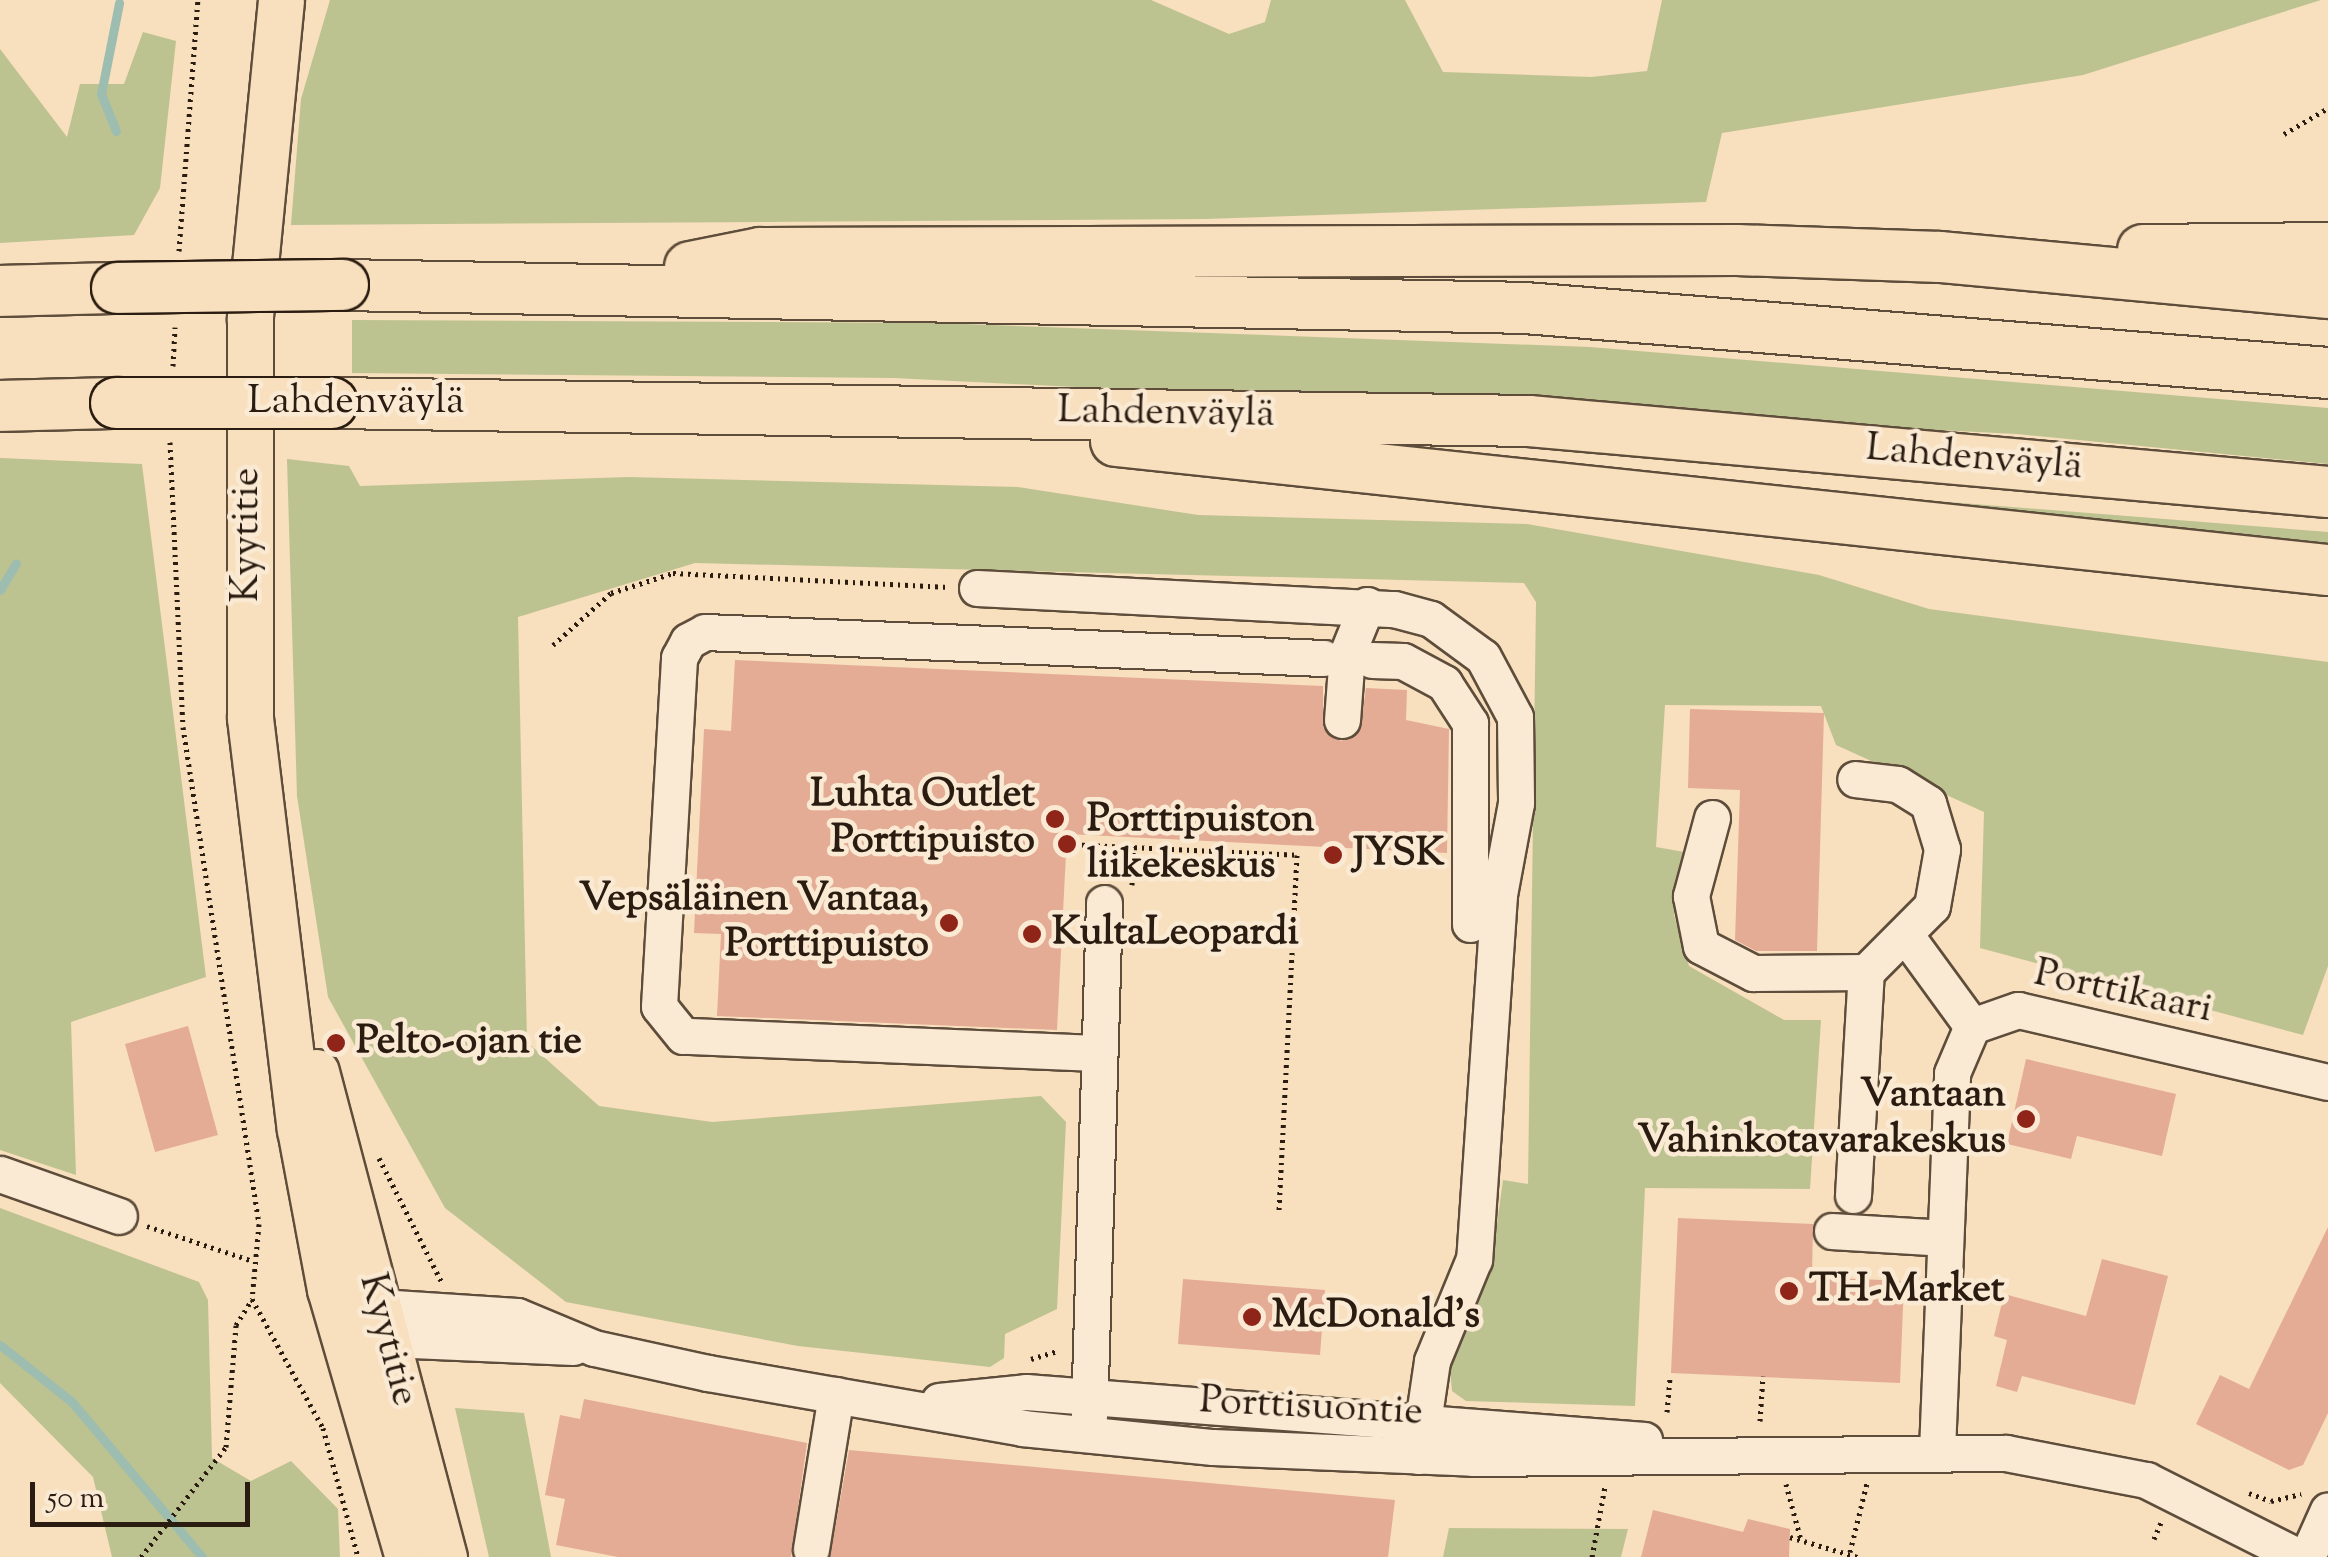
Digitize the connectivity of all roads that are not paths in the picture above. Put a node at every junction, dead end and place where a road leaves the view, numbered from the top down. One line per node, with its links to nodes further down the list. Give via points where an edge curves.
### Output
1 (281, 0): 21 (main road, Kyytitie, via 250,318 246,484 250,718)
2 (2328, 248): 3 (highway)
3 (1940, 257): 4 (highway, via 1186,246 760,253); 6 (highway)
4 (596, 285): 5 (highway, bridge); 7 (highway, via 1526,308)
5 (0, 290)
6 (2328, 293)
7 (2328, 374)
8 (0, 406): 9 (highway, Lahdenväylä, bridge)
9 (903, 408): 10 (highway, Lahdenväylä, via 1530,421); 11 (highway, via 1113,441)
10 (2328, 492)
11 (2014, 540): 12 (highway); 14 (highway)
12 (2328, 570)
13 (977, 588): 15 (street)
14 (2328, 602)
15 (1367, 605): 18 (street, via 1347,654); 39 (street, via 1432,619 1483,657 1515,717 1516,803 1499,895 1474,1259 1432,1360)
16 (1323, 658): 27 (street, via 705,632 688,641 679,658 659,1006 682,1036)
17 (1372, 660): 23 (street, via 1402,661 1444,683 1470,722)
18 (1342, 720)
19 (1855, 779): 24 (street, via 1897,784 1928,804 1942,849 1932,906)
20 (1712, 818): 25 (street, via 1692,896 1701,946 1753,973)
21 (268, 891): 34 (main road, Kyytitie); 35 (main road, Kyytitie, via 300,1129)
22 (1104, 903): 27 (street)
23 (1470, 924)
24 (1907, 937): 25 (street); 26 (street)
25 (1866, 972): 30 (street)
26 (1972, 1026): 28 (street, Porttikaari, via 2018,1010); 33 (street, via 1952,1073)
27 (1097, 1054): 37 (street)
28 (2328, 1082)
29 (0, 1174): 31 (street)
30 (1853, 1196)
31 (119, 1216)
32 (1832, 1231): 33 (street)
33 (1946, 1238): 41 (street)
34 (384, 1326): 35 (street, Porttisuontie); 36 (street, Porttisuontie, via 517,1316 594,1348); 47 (main road, Kyytitie)
35 (340, 1330): 46 (main road, Kyytitie)
36 (836, 1395): 38 (street, Porttisuontie); 45 (street)
37 (1086, 1395): 38 (street, Porttisuontie); 39 (street, Porttisuontie); 40 (street)
38 (908, 1404): 40 (street, Porttisuontie)
39 (1420, 1419): 42 (street, Porttisuontie, via 1580,1429); 43 (street)
40 (1091, 1436): 43 (street, Porttisuontie)
41 (1938, 1451): 42 (street, Porttisuontie); 48 (street, Porttisuontie, via 2086,1464 2146,1480)
42 (1714, 1452): 43 (street, Porttisuontie)
43 (1418, 1456)
44 (2328, 1510): 49 (street)
45 (811, 1548)
46 (408, 1557)
47 (444, 1557)
48 (2299, 1557)
49 (2307, 1557)

